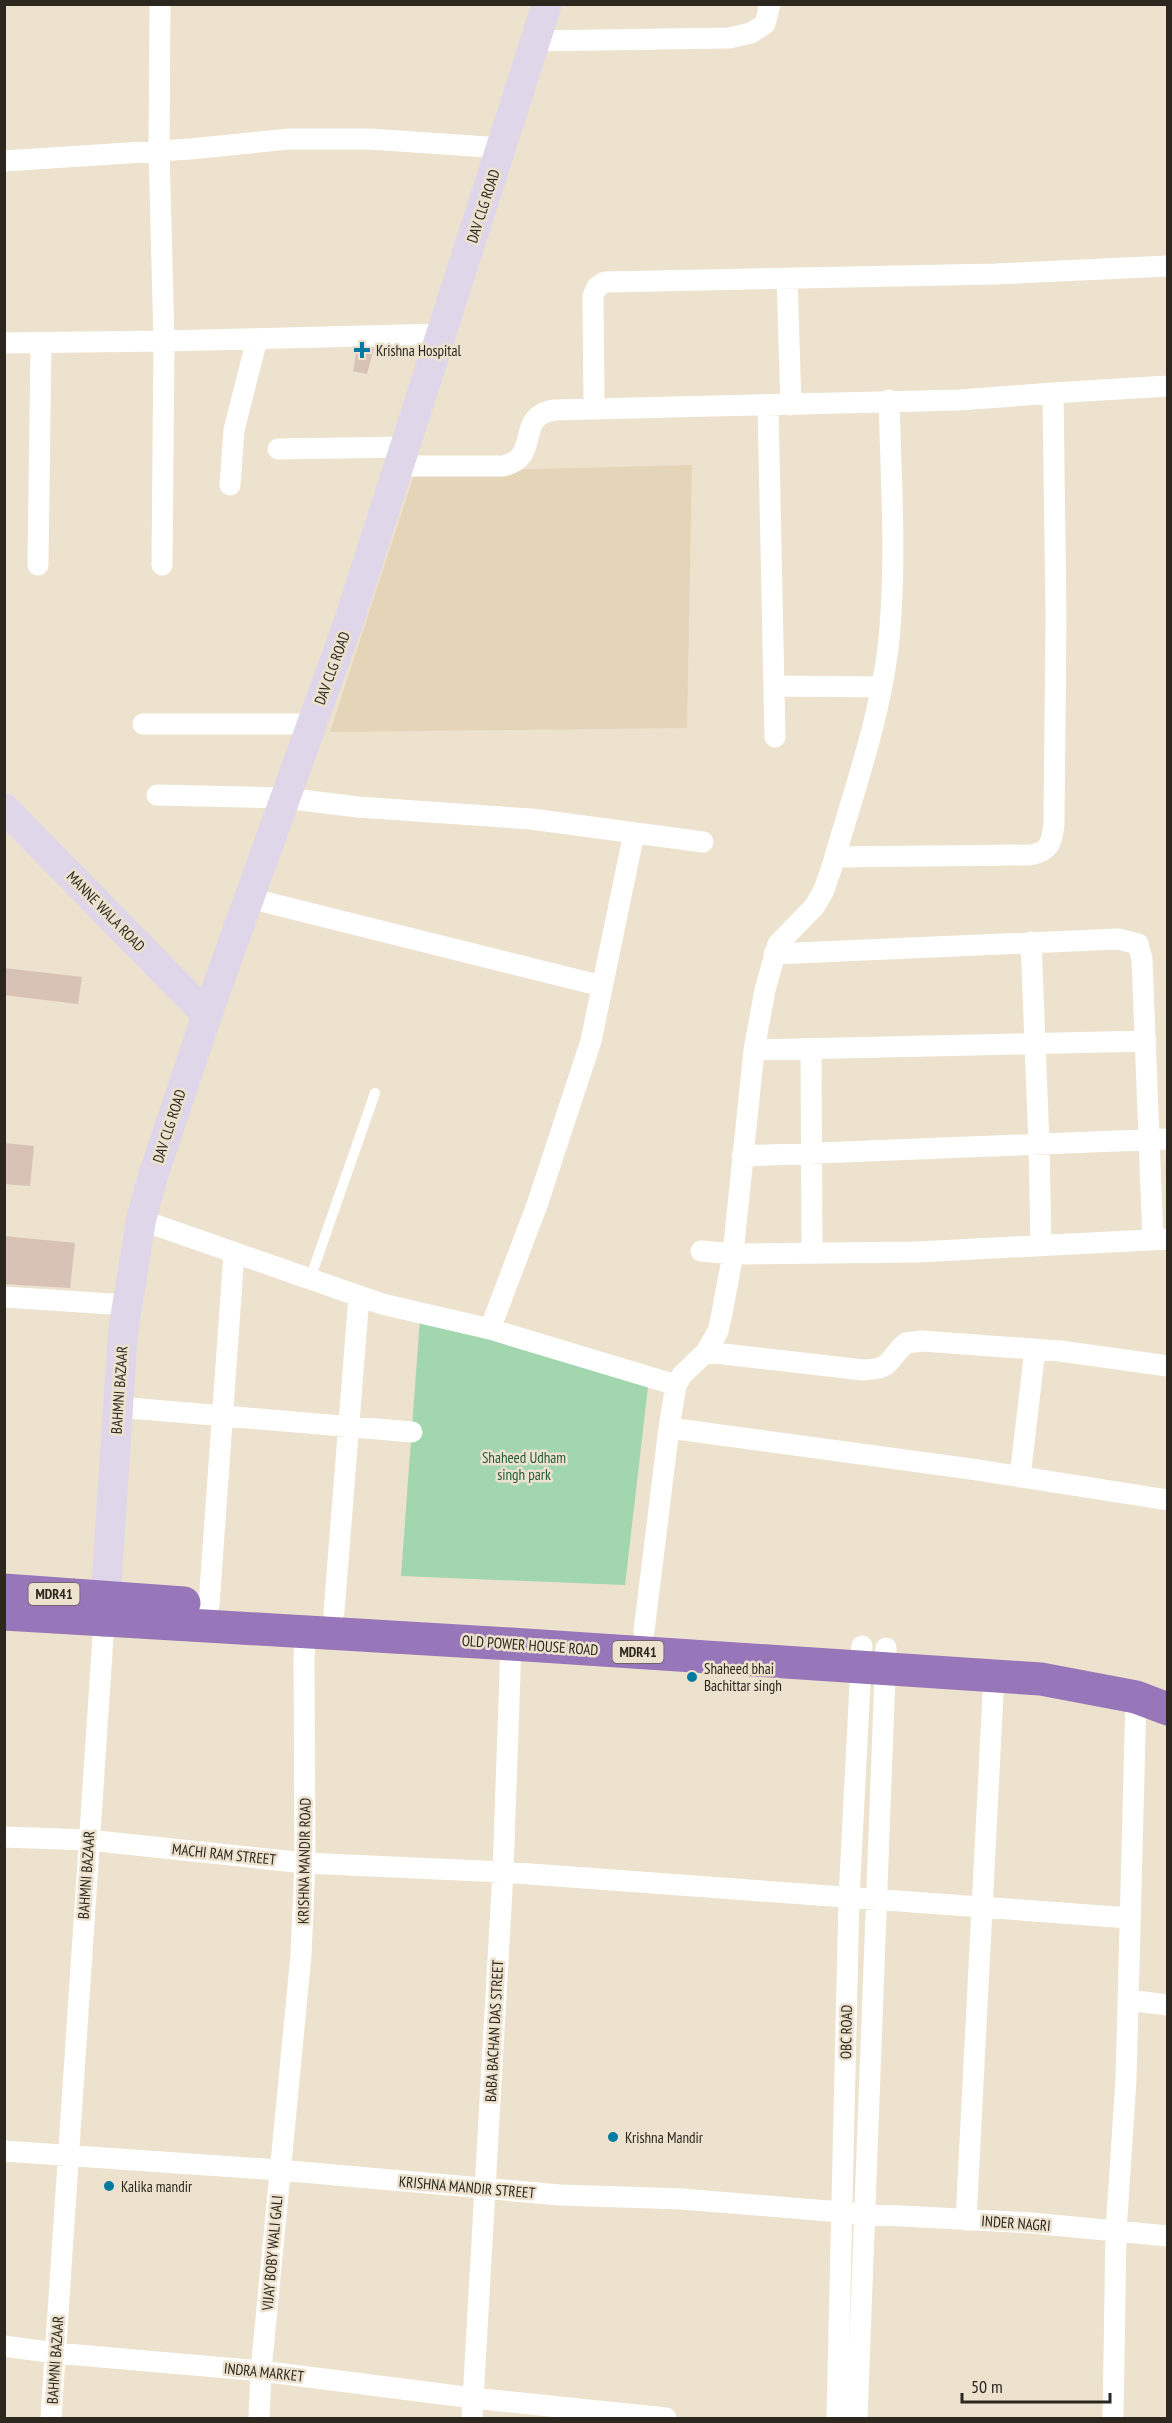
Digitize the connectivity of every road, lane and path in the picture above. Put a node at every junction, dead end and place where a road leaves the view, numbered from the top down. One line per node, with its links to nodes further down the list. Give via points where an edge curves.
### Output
1 (160, 4): 6 (street)
2 (547, 4): 4 (street, DAV CLG ROAD)
3 (770, 4): 4 (street, via 765,24 751,33 729,38)
4 (536, 41): 5 (street, DAV CLG ROAD)
5 (502, 148): 6 (street, via 328,138); 10 (street, DAV CLG ROAD)
6 (159, 150): 7 (street); 12 (street)
7 (4, 161)
8 (1167, 266): 9 (street)
9 (787, 278): 18 (street); 20 (street, via 616,280 597,287 592,307)
10 (443, 334): 11 (street); 22 (street, DAV CLG ROAD)
11 (256, 339): 12 (street); 23 (street, via 234,430)
12 (164, 342): 14 (street); 25 (street)
13 (4, 343): 14 (street)
14 (41, 343): 24 (street)
15 (1167, 386): 16 (street)
16 (1053, 393): 17 (street, via 960,400); 36 (street, via 1056,615 1054,824 1049,848 1030,855)
17 (889, 400): 18 (street); 27 (street, via 893,575)
18 (791, 405): 19 (street)
19 (768, 406): 20 (street); 26 (street)
20 (594, 408): 22 (street, via 538,414 523,454 514,464)
21 (278, 449): 22 (street)
22 (403, 456): 29 (street, DAV CLG ROAD)
23 (230, 485)
24 (38, 565)
25 (162, 565)
26 (774, 686): 27 (street); 30 (street)
27 (882, 687): 36 (street)
28 (143, 724): 29 (street)
29 (312, 724): 32 (street, DAV CLG ROAD)
30 (775, 737)
31 (157, 795): 32 (street)
32 (285, 798): 34 (street, via 574,823); 37 (street, DAV CLG ROAD)
33 (4, 808): 41 (street, MANNE WALA ROAD)
34 (634, 833): 35 (street); 40 (street)
35 (703, 842)
36 (835, 857): 39 (street, via 814,907 782,937)
37 (249, 898): 40 (street); 41 (street, DAV CLG ROAD)
38 (1031, 942): 39 (street); 42 (street, via 1118,939 1138,944); 43 (street)
39 (774, 954): 45 (street)
40 (602, 986): 62 (street, via 591,1041 537,1205)
41 (207, 1015): 51 (street, DAV CLG ROAD)
42 (1146, 1041): 43 (street); 47 (street)
43 (1035, 1044): 44 (street); 48 (street)
44 (811, 1049): 45 (street); 49 (street)
45 (754, 1050): 50 (street)
46 (375, 1093): 58 (lane)
47 (1159, 1139): 48 (street); 52 (street)
48 (1040, 1144): 49 (street); 53 (street)
49 (810, 1153): 50 (street); 56 (street)
50 (742, 1156): 57 (street)
51 (141, 1220): 55 (street); 61 (street, DAV CLG ROAD)
52 (1160, 1240): 53 (street)
53 (1041, 1245): 56 (street)
54 (701, 1251): 57 (street)
55 (234, 1253): 58 (street); 68 (street)
56 (812, 1253): 57 (street)
57 (733, 1254): 64 (street, via 718,1330)
58 (310, 1280): 59 (street)
59 (359, 1296): 62 (street, via 413,1313); 69 (street)
60 (4, 1297): 61 (street)
61 (125, 1319): 67 (street, BAHMNI BAZAAR)
62 (490, 1329): 66 (street)
63 (1035, 1349): 64 (street, via 912,1341 901,1347 884,1368 863,1370); 65 (street); 72 (street)
64 (706, 1352): 66 (street)
65 (1167, 1366)
66 (676, 1385): 70 (street)
67 (118, 1407): 68 (street); 76 (street, BAHMNI BAZAAR)
68 (223, 1416): 69 (street); 75 (street)
69 (348, 1427): 71 (street); 77 (street)
70 (669, 1428): 72 (street); 79 (street)
71 (412, 1432)
72 (1020, 1477): 73 (street)
73 (1167, 1500)
74 (4, 1590): 76 (highway, MDR41)
75 (209, 1605): 76 (highway, OLD POWER HOUSE ROAD / MDR41); 77 (highway, OLD POWER HOUSE ROAD / MDR41)
76 (104, 1610): 78 (highway, MDR41); 80 (highway, OLD POWER HOUSE ROAD / MDR41); 88 (street, BAHMNI BAZAAR)
77 (334, 1612): 79 (highway, OLD POWER HOUSE ROAD / MDR41)
78 (4, 1614)
79 (644, 1631): 82 (highway, OLD POWER HOUSE ROAD / MDR41)
80 (306, 1632): 81 (highway, OLD POWER HOUSE ROAD / MDR41); 89 (street, KRISHNA MANDIR ROAD)
81 (511, 1644): 82 (highway, OLD POWER HOUSE ROAD / MDR41); 90 (street, BABA BACHAN DAS STREET)
82 (873, 1658): 83 (highway, OLD POWER HOUSE ROAD / MDR41); 84 (highway, OLD POWER HOUSE ROAD / MDR41, via 1043,1656 1142,1676); 91 (street, OBC ROAD); 92 (street, OBC ROAD)
83 (994, 1676): 85 (highway, OLD POWER HOUSE ROAD / MDR41, via 1041,1679); 93 (street)
84 (1167, 1685)
85 (1136, 1697): 86 (highway, OLD POWER HOUSE ROAD / MDR41); 94 (street)
86 (1167, 1709)
87 (4, 1837): 88 (street, MACHI RAM STREET)
88 (88, 1840): 89 (street, MACHI RAM STREET); 99 (street, BAHMNI BAZAAR)
89 (305, 1863): 90 (street, MACHI RAM STREET); 97 (street, KRISHNA MANDIR ROAD)
90 (503, 1872): 91 (street, MACHI RAM STREET); 101 (street, BABA BACHAN DAS STREET)
91 (849, 1898): 92 (street, MACHI RAM STREET); 102 (street, OBC ROAD)
92 (876, 1900): 93 (street, MACHI RAM STREET); 103 (street, OBC ROAD)
93 (982, 1908): 94 (street, MACHI RAM STREET); 104 (street)
94 (1130, 1918): 95 (street)
95 (1128, 2000): 96 (street); 105 (street)
96 (1167, 2005)
97 (288, 2089): 100 (street, VIJAY BOBY WALI GALI)
98 (4, 2151): 99 (street, KRISHNA MANDIR STREET)
99 (69, 2154): 100 (street, KRISHNA MANDIR STREET); 108 (street, BAHMNI BAZAAR)
100 (279, 2170): 101 (street, KRISHNA MANDIR STREET); 109 (street, VIJAY BOBY WALI GALI)
101 (484, 2189): 102 (street, KRISHNA MANDIR STREET); 110 (street, BABA BACHAN DAS STREET)
102 (842, 2212): 103 (street, KRISHNA MANDIR STREET); 114 (street, OBC ROAD)
103 (865, 2214): 104 (street, INDER NAGRI); 115 (street, OBC ROAD)
104 (966, 2220): 105 (street, INDER NAGRI)
105 (1116, 2231): 106 (street, INDER NAGRI); 116 (street)
106 (1167, 2236)
107 (4, 2346): 108 (street, INDRA MARKET)
108 (55, 2353): 109 (street, INDRA MARKET); 111 (street, BAHMNI BAZAAR)
109 (261, 2371): 110 (street, INDRA MARKET); 112 (street, VIJAY BOBY WALI GALI)
110 (472, 2408): 113 (street, INDRA MARKET)
111 (51, 2418)
112 (259, 2418)
113 (666, 2418)
114 (837, 2418)
115 (856, 2418)
116 (1113, 2418)

